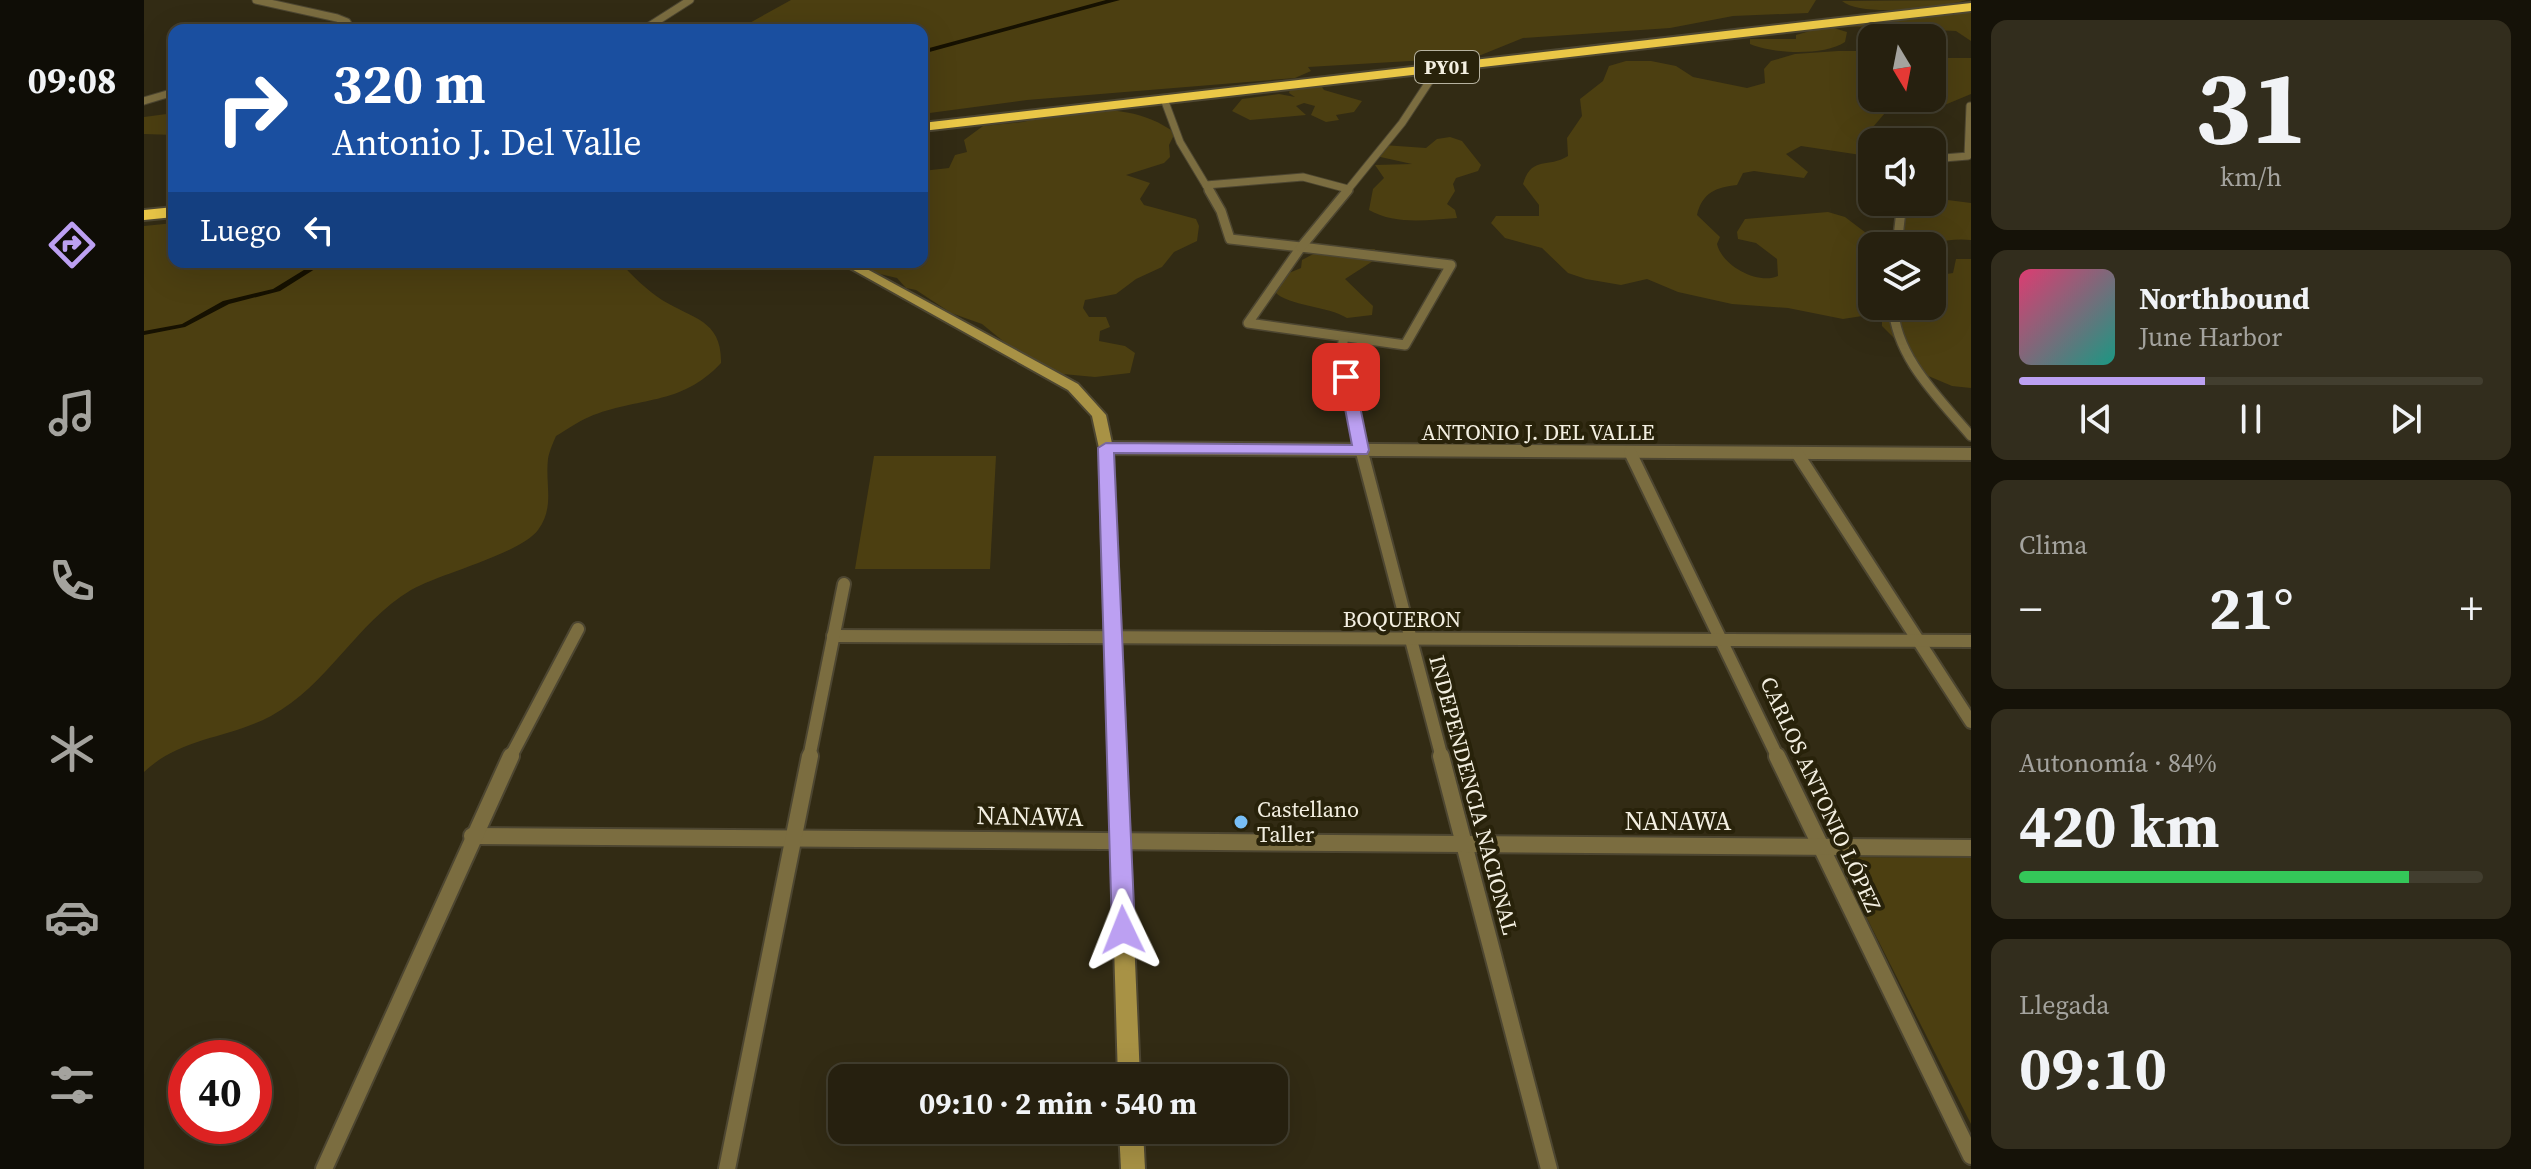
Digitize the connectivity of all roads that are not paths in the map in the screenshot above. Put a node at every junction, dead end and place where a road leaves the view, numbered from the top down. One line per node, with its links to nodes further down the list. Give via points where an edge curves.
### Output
1 (256, 0): 5 (street)
2 (274, 0): 6 (street, via 347,16)
3 (690, 0): 7 (street)
4 (1971, 7): 8 (highway, PY01)
5 (349, 24)
6 (357, 24)
7 (652, 24)
8 (1430, 69): 11 (highway, PY01); 16 (street, via 1433,76 1402,123)
9 (168, 92): 10 (street)
10 (144, 99)
11 (1164, 99): 13 (highway, PY01); 15 (street, via 1180,142)
12 (1970, 106): 14 (street, via 1968,156)
13 (928, 126)
14 (1946, 158)
15 (1206, 185): 16 (street, via 1303,177); 19 (street, via 1230,239)
16 (1348, 189): 19 (street)
17 (168, 213): 18 (highway)
18 (144, 215)
19 (1301, 248): 22 (street, via 1248,323); 22 (street, via 1451,265 1405,345)
20 (856, 268): 24 (street, via 1073,387 1099,415)
21 (1894, 320): 23 (street, via 1894,330 1921,375)
22 (1344, 337): 25 (street, INDEPENDENCIA NACIONAL, via 1341,352)
23 (1971, 436)
24 (1106, 448): 25 (street, ANTONIO J. DEL VALLE); 32 (street)
25 (1361, 450): 26 (street, ANTONIO J. DEL VALLE); 33 (street, INDEPENDENCIA NACIONAL)
26 (1630, 452): 27 (street, ANTONIO J. DEL VALLE); 34 (street, CARLOS ANTONIO LÓPEZ)
27 (1797, 453): 28 (street, ANTONIO J. DEL VALLE); 35 (street)
28 (1971, 454)
29 (844, 584): 31 (street)
30 (578, 629): 38 (street)
31 (833, 636): 32 (street, BOQUERON); 39 (street)
32 (1112, 637): 33 (street, BOQUERON); 40 (street)
33 (1410, 639): 34 (street, BOQUERON); 41 (street, INDEPENDENCIA NACIONAL)
34 (1724, 640): 35 (street, BOQUERON); 42 (street, CARLOS ANTONIO LÓPEZ)
35 (1918, 641): 36 (street, BOQUERON); 37 (street)
36 (1971, 641)
37 (1971, 722)
38 (472, 836): 39 (street, NANAWA); 47 (street)
39 (790, 837): 40 (street, NANAWA); 48 (street)
40 (1120, 841): 41 (street, NANAWA); 44 (street)
41 (1464, 844): 42 (street, NANAWA); 50 (street, INDEPENDENCIA NACIONAL)
42 (1821, 846): 43 (street, NANAWA); 46 (street, CARLOS ANTONIO LÓPEZ)
43 (1971, 848)
44 (1128, 1064)
45 (1132, 1144): 49 (street)
46 (1971, 1156)
47 (324, 1169)
48 (727, 1169)
49 (1133, 1169)
50 (1549, 1169)

